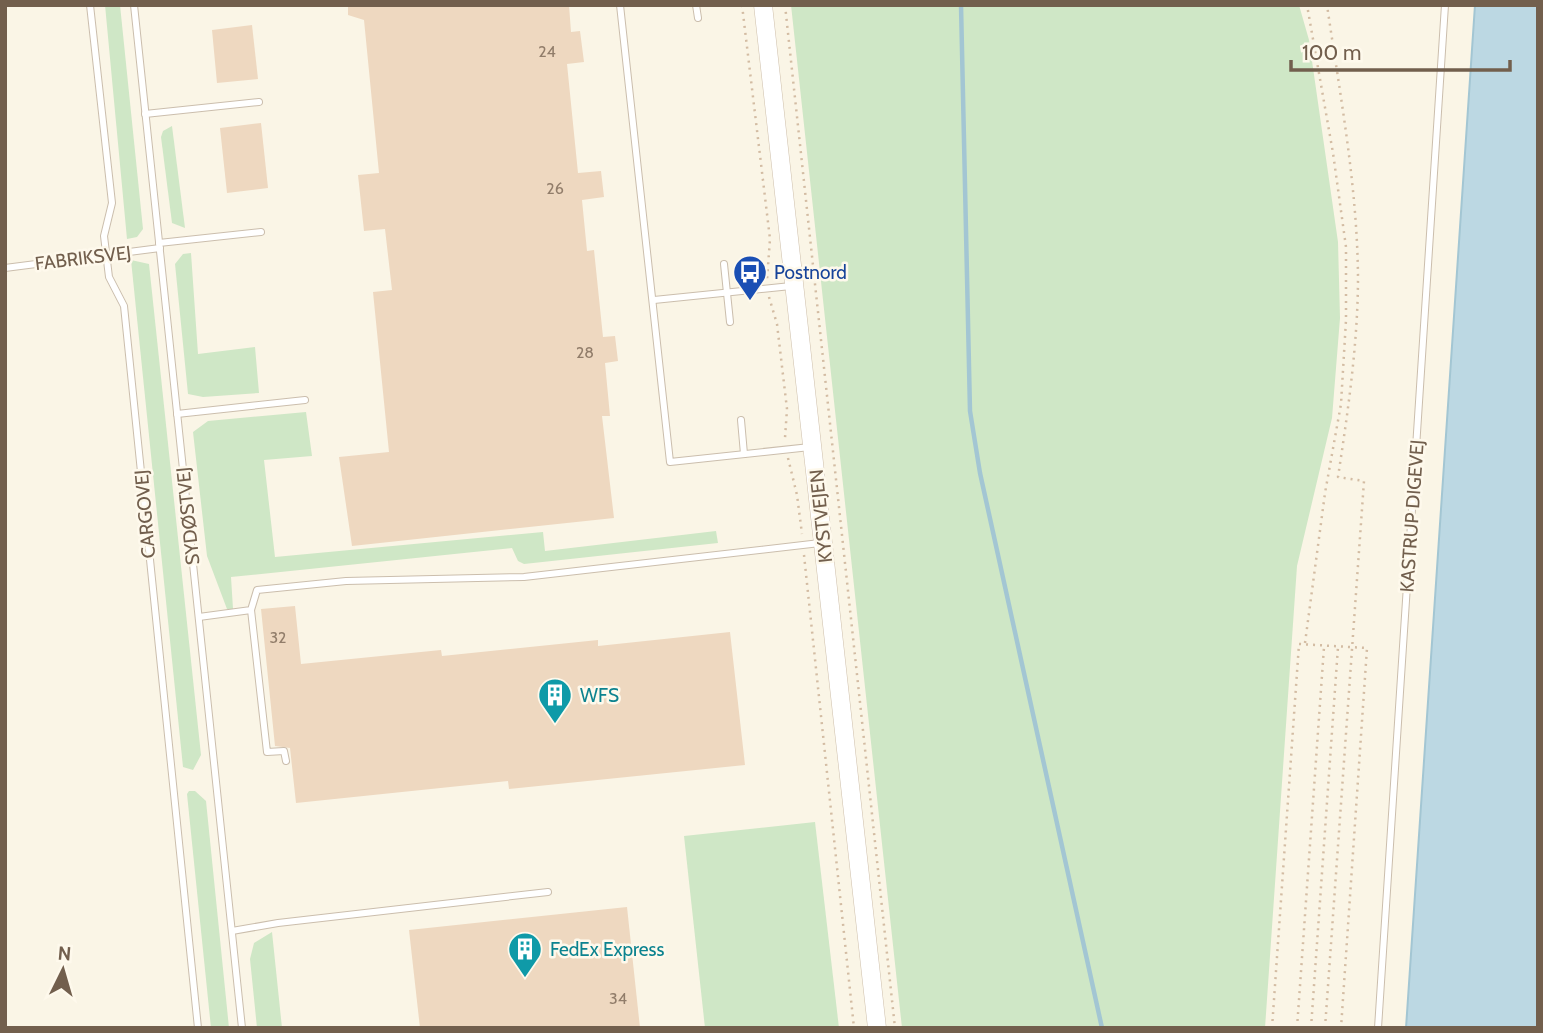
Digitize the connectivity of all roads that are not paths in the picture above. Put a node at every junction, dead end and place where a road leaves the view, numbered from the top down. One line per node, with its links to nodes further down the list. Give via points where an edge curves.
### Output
1 (90, 5): 12 (lane, CARGOVEJ, via 111,204 104,236)
2 (134, 5): 9 (lane, SYDØSTVEJ)
3 (620, 5): 17 (lane)
4 (696, 5): 7 (lane)
5 (763, 5): 15 (street, KYSTVEJEN)
6 (1445, 5): 33 (lane, KASTRUP DIGEVEJ)
7 (698, 18)
8 (259, 102): 9 (lane)
9 (145, 114): 11 (lane, SYDØSTVEJ)
10 (261, 232): 11 (lane, FABRIKSVEJ)
11 (159, 246): 12 (lane, FABRIKSVEJ); 20 (lane, SYDØSTVEJ)
12 (107, 256): 14 (lane, FABRIKSVEJ); 30 (lane, CARGOVEJ, via 109,277 124,306)
13 (724, 264): 16 (lane)
14 (5, 268)
15 (795, 285): 16 (lane); 22 (street, KYSTVEJEN)
16 (726, 291): 17 (lane); 18 (lane)
17 (654, 300): 23 (lane, via 670,462)
18 (730, 322)
19 (305, 400): 20 (lane)
20 (177, 414): 26 (lane, SYDØSTVEJ)
21 (741, 420): 23 (lane)
22 (813, 447): 23 (lane); 24 (street, KYSTVEJEN)
23 (744, 454)
24 (824, 542): 25 (lane, via 524,577 346,581 257,590); 32 (street, KYSTVEJEN)
25 (251, 610): 26 (lane); 27 (lane, via 267,752 284,751)
26 (199, 617): 29 (lane, SYDØSTVEJ)
27 (286, 761)
28 (548, 892): 29 (lane)
29 (232, 931): 31 (lane, SYDØSTVEJ)
30 (198, 1028)
31 (242, 1028)
32 (877, 1028)
33 (1378, 1028)

